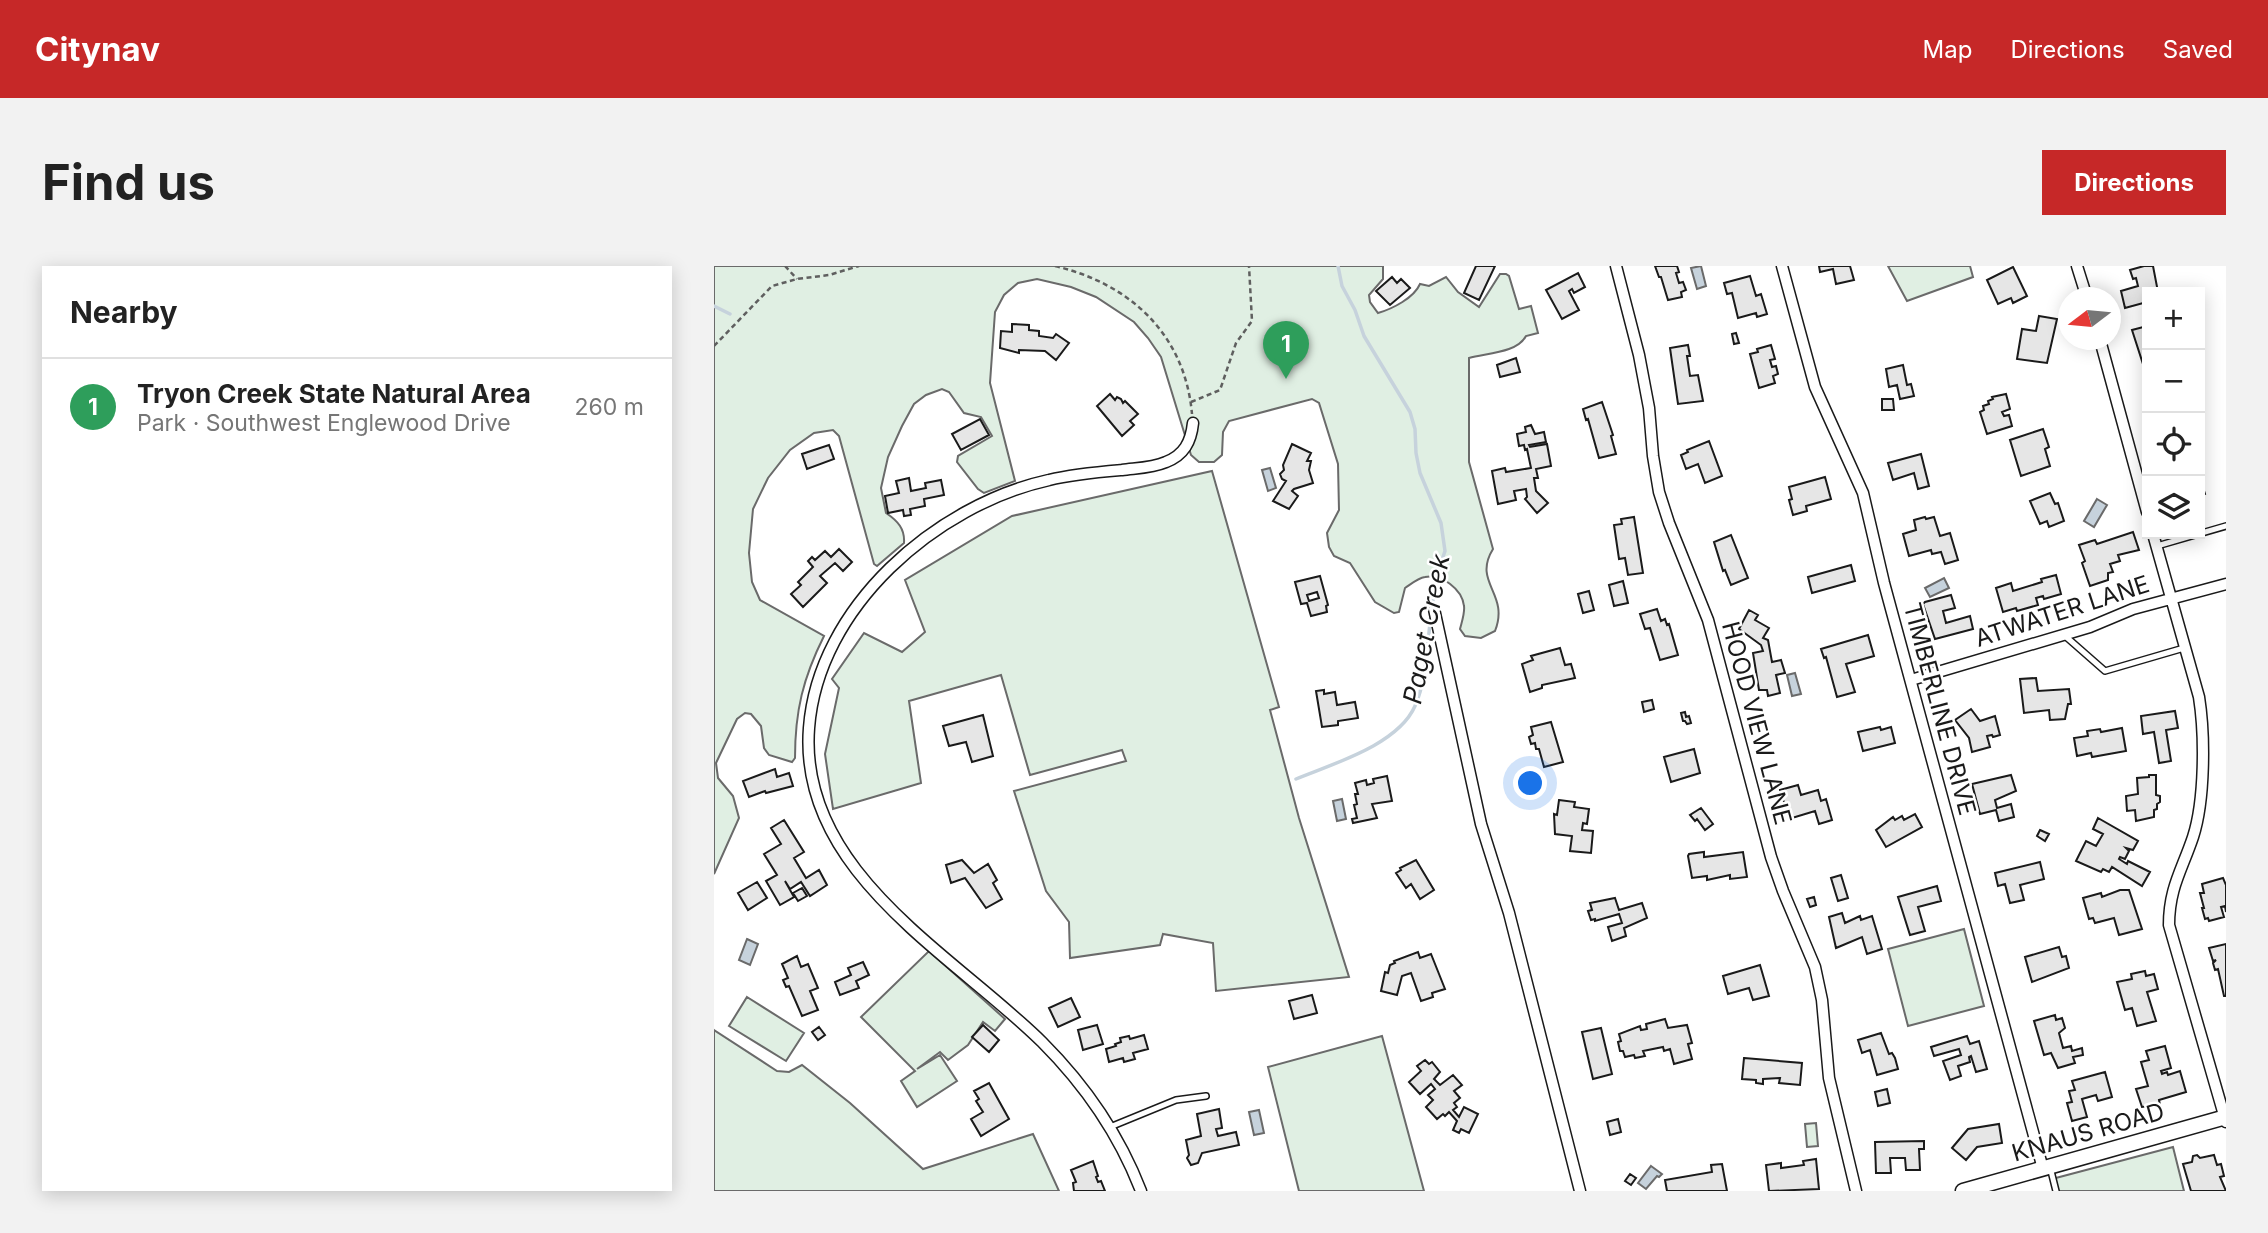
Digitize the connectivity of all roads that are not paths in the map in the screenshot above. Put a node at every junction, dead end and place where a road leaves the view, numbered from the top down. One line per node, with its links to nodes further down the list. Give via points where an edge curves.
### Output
1 (1616, 266): 23 (street, HOOD VIEW LANE, via 1647,395 1659,492 1708,620 1771,857 1815,967 1829,1078)
2 (1782, 266): 16 (street, TIMBERLINE DRIVE, via 1815,387 1863,493)
3 (2077, 266): 4 (street)
4 (2084, 287)
5 (2103, 350): 7 (street)
6 (1193, 423): 19 (street, via 1186,449 1167,462 1047,480 978,506 924,539 877,582 840,632 817,679 808,730 811,770 822,809 862,879 1041,1040)
7 (2142, 494)
8 (2226, 526): 10 (lane)
9 (2155, 539): 10 (street)
10 (2157, 546): 12 (street)
11 (2226, 583): 12 (street, ATWATER LANE)
12 (2171, 599): 14 (street, ATWATER LANE); 15 (street)
13 (1434, 609): 22 (street, via 1480,824 1511,922)
14 (2064, 635): 15 (lane, via 2105,671); 16 (street, ATWATER LANE)
15 (2184, 648): 18 (street, via 2201,710 2202,785 2193,836 2173,887 2169,925)
16 (1911, 680): 20 (street, TIMBERLINE DRIVE)
17 (1206, 1096): 19 (lane, via 1176,1100)
18 (2226, 1119): 20 (street, KNAUS ROAD)
19 (1110, 1127): 21 (street)
20 (2046, 1168): 24 (street, KNAUS ROAD); 25 (lane)
21 (1141, 1191)
22 (1580, 1191)
23 (1856, 1191)
24 (1963, 1191)
25 (2056, 1191)

